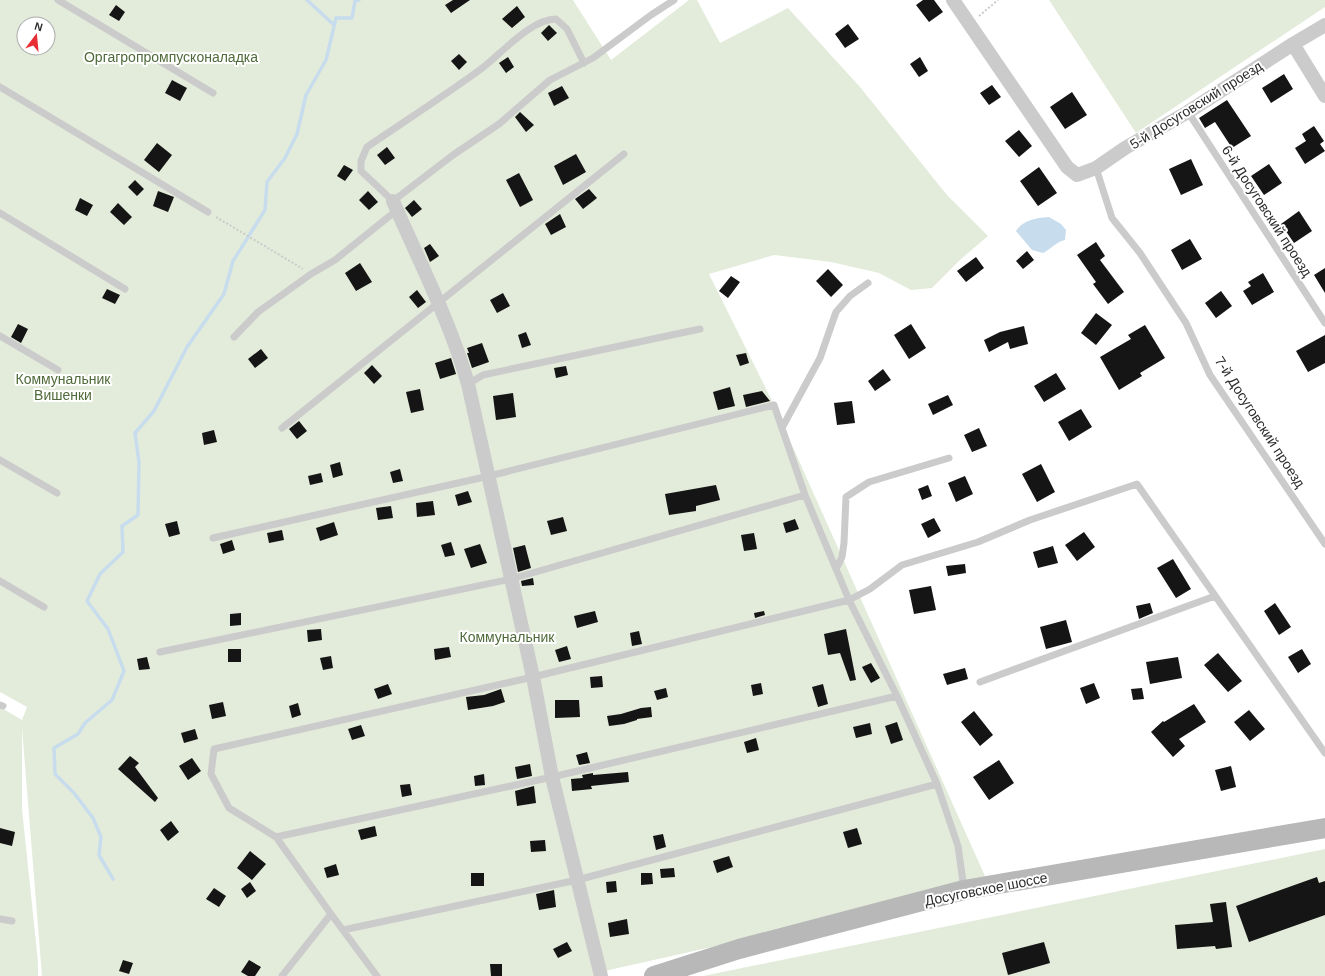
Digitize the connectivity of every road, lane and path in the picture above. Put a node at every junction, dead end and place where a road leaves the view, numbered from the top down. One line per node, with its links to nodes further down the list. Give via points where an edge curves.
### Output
1 (58, 0): 10 (lane)
2 (674, 0): 8 (lane)
3 (953, 0): 5 (street)
4 (998, 0): 5 (path)
5 (970, 24): 14 (street, 5-й Досуговский проезд, via 1067,167 1077,175)
6 (1325, 25): 7 (street, 5-й Досуговский проезд)
7 (1293, 44): 11 (street); 12 (street, 5-й Досуговский проезд)
8 (584, 63): 15 (lane, via 550,80 499,124 453,155); 15 (lane, via 567,29 556,19 548,19 517,37 482,68 367,147 361,161 361,171)
9 (0, 87): 16 (lane)
10 (213, 92)
11 (1325, 96)
12 (1188, 112): 14 (street, 5-й Досуговский проезд, via 1125,148); 22 (lane, 6-й Досуговский проезд)
13 (624, 154): 21 (lane)
14 (1096, 168): 36 (lane, 7-й Досуговский проезд, via 1112,218 1140,253 1186,323 1210,375)
15 (395, 205): 18 (lane, via 335,260); 21 (street)
16 (208, 212): 18 (path)
17 (0, 213): 20 (lane)
18 (311, 274): 25 (lane, via 258,312)
19 (868, 283): 28 (lane, via 850,296 836,312 820,358 783,426)
20 (125, 289)
21 (438, 303): 27 (street); 29 (lane)
22 (1325, 323)
23 (700, 329): 27 (lane, via 483,375)
24 (0, 336): 26 (lane)
25 (234, 337)
26 (58, 370)
27 (468, 384): 32 (street)
28 (774, 405): 32 (lane); 34 (lane)
29 (282, 428)
30 (949, 458): 37 (lane, via 869,482 846,497 842,557)
31 (0, 460): 33 (lane)
32 (489, 476): 35 (lane); 38 (street)
33 (57, 493)
34 (805, 495): 37 (lane); 38 (lane)
35 (213, 538)
36 (1325, 544)
37 (836, 569): 41 (lane)
38 (512, 579): 43 (lane); 44 (street)
39 (0, 581): 42 (lane)
40 (1215, 596): 41 (lane, via 1137,484 1030,520 978,542 902,565 870,589); 45 (lane); 47 (lane)
41 (849, 600): 44 (lane); 46 (lane)
42 (44, 607)
43 (160, 652)
44 (533, 677): 48 (street); 51 (lane, via 214,749 211,774 229,808)
45 (980, 682)
46 (897, 696): 48 (lane); 49 (lane)
47 (1325, 754)
48 (552, 777): 51 (lane); 52 (street)
49 (937, 784): 52 (lane); 53 (lane, via 958,846)
50 (1325, 828): 53 (main road, Досуговское шоссе)
51 (276, 837): 54 (lane)
52 (577, 880): 57 (lane); 60 (street)
53 (964, 890): 61 (main road, Досуговское шоссе, via 739,949)
54 (330, 914): 57 (lane); 58 (lane)
55 (0, 919): 56 (lane)
56 (12, 921)
57 (343, 930): 59 (lane)
58 (282, 976)
59 (378, 976)
60 (600, 976)
61 (654, 976)

